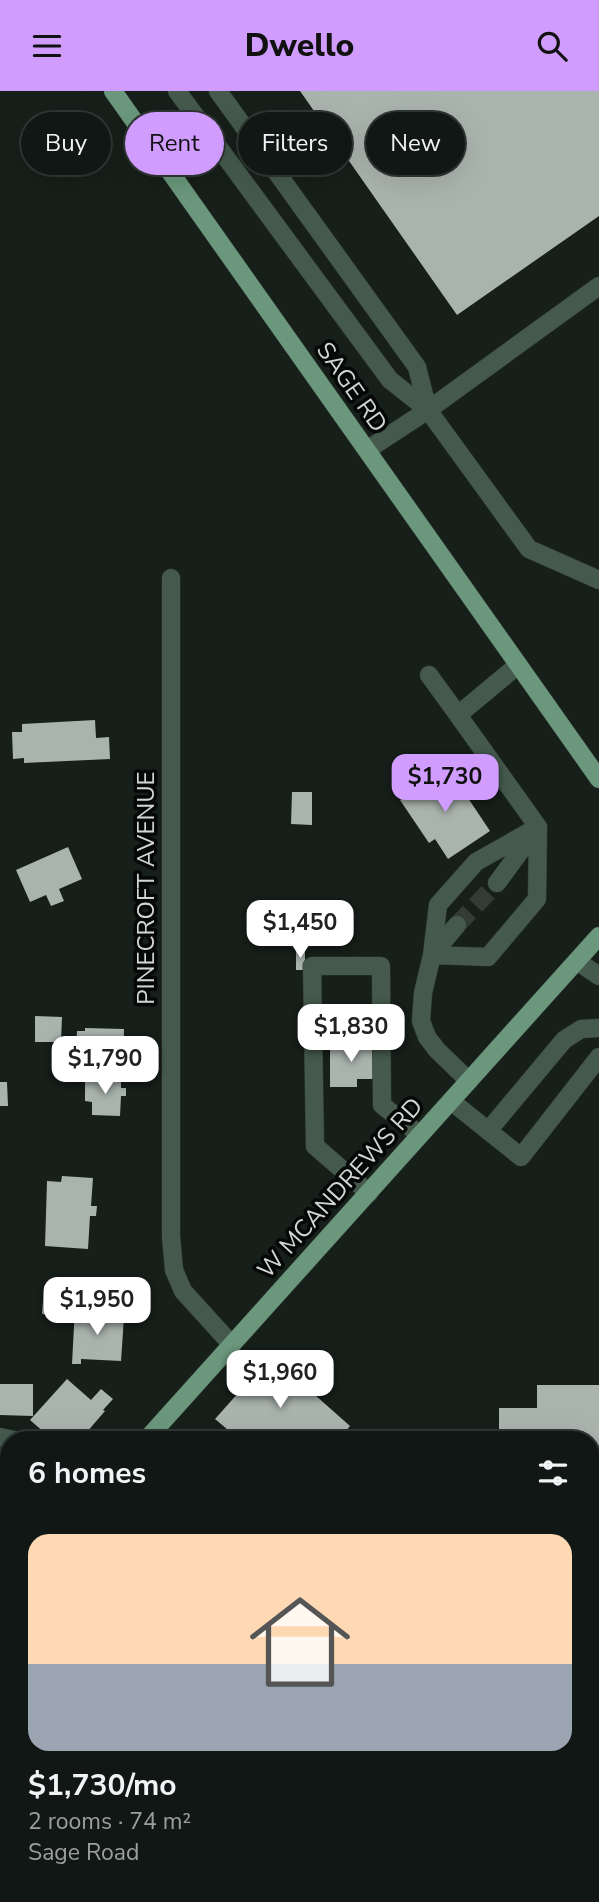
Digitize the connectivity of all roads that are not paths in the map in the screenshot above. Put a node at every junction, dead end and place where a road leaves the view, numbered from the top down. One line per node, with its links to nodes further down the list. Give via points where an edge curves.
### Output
1 (113, 91): 8 (main road, SAGE RD)
2 (177, 91): 6 (street)
3 (218, 91): 4 (street)
4 (353, 278): 6 (street); 7 (street, via 417,367)
5 (599, 286): 7 (street)
6 (328, 294): 7 (street, via 390,380)
7 (428, 410): 8 (street); 10 (street, via 529,549)
8 (367, 450): 11 (main road, SAGE RD)
9 (171, 578): 31 (street, PINECROFT AVENUE, via 172,1248 174,1270 183,1291)
10 (599, 580)
11 (518, 665): 13 (main road, SAGE RD); 14 (street)
12 (429, 675): 14 (street)
13 (551, 712): 15 (main road); 16 (main road)
14 (458, 716): 17 (street)
15 (599, 756)
16 (599, 779)
17 (538, 827): 18 (street); 21 (street, via 476,862 438,905); 21 (street, via 537,899 488,957)
18 (497, 883)
19 (457, 925): 21 (street)
20 (599, 936): 22 (main road, W MCANDREWS RD)
21 (432, 955): 26 (street, via 421,1021 437,1050)
22 (577, 961): 23 (street); 26 (main road, W MCANDREWS RD)
23 (599, 977)
24 (599, 1028): 28 (street, via 582,1029 564,1040)
25 (599, 1057): 28 (street, via 521,1157)
26 (469, 1081): 27 (main road, W MCANDREWS RD)
27 (451, 1101): 28 (street); 29 (main road, W MCANDREWS RD)
28 (488, 1131)
29 (420, 1135): 30 (main road, W MCANDREWS RD); 30 (street, via 382,1105 381,967 312,967 315,1146)
30 (369, 1192): 31 (main road, W MCANDREWS RD)
31 (232, 1345): 32 (main road, W MCANDREWS RD)
32 (154, 1431)

